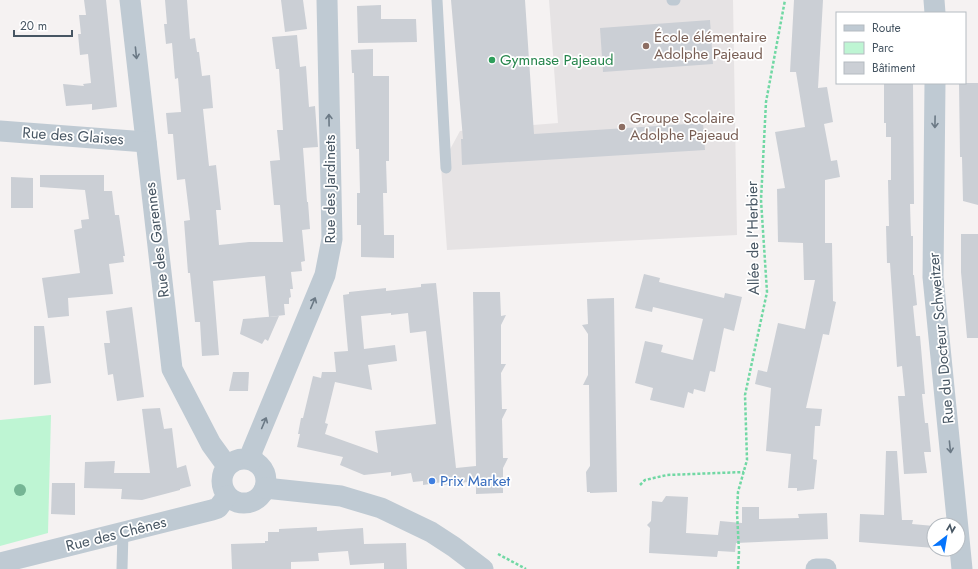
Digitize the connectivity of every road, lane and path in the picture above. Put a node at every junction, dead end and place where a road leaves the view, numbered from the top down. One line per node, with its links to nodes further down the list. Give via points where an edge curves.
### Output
1 (130, 0): 11 (street, Rue des Garennes, one-way to 11)
2 (327, 0): 13 (street, Rue des Jardinets, one-way to 2, via 252,451 325,275 332,239)
3 (437, 0): 12 (lane)
4 (672, 0): 5 (lane)
5 (675, 0)
6 (785, 0): 15 (path, Allée de l'Herbier, via 766,102 761,200 767,292 745,395 747,460)
7 (934, 0): 8 (street)
8 (934, 12)
9 (935, 84): 26 (street, Rue du Docteur Schweitzer, one-way to 26, via 933,277)
10 (0, 131): 11 (street, Rue des Glaises)
11 (146, 142): 14 (street, Rue des Garennes, via 172,369 211,444)
12 (446, 168)
13 (252, 460): 14 (street, via 235,460); 17 (street, via 265,472)
14 (227, 466): 18 (street, via 222,475 222,486)
15 (744, 472): 16 (path, via 667,475 645,480); 23 (path, Allée de l'Herbier, via 738,492)
16 (640, 485)
17 (265, 488): 18 (street, via 253,502 244,504 234,502); 22 (street, via 340,496 381,508 431,532)
18 (227, 496): 19 (street, Rue des Chênes, via 218,508)
19 (123, 532): 20 (street, Rue des Chênes); 21 (lane)
20 (0, 563)
21 (122, 569)
22 (483, 569)
23 (738, 569)
24 (816, 569): 25 (street)
25 (826, 569)
26 (962, 569)

